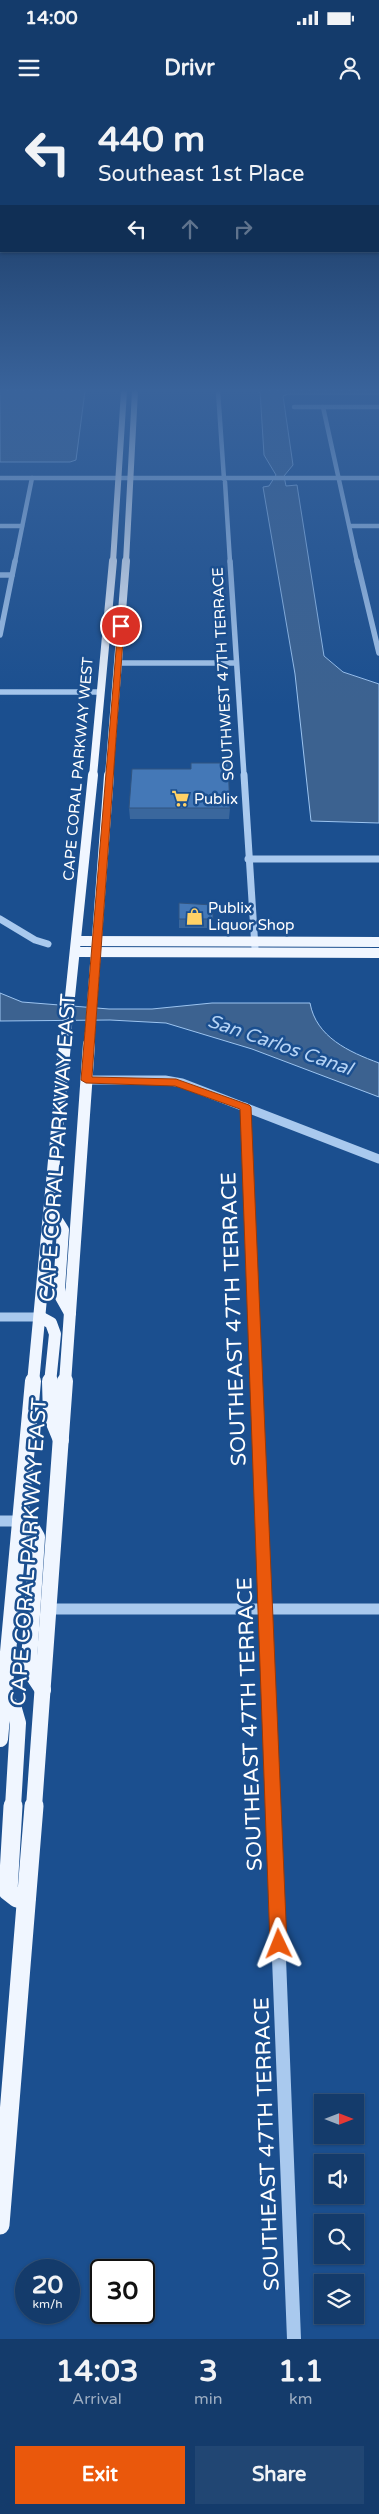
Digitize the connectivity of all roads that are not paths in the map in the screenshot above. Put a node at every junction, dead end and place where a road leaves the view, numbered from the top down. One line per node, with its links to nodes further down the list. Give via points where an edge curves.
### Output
1 (29, 495): 7 (street)
2 (118, 495): 12 (main road, CAPE CORAL PARKWAY WEST)
3 (130, 495): 15 (main road, CAPE CORAL PARKWAY WEST)
4 (225, 495): 16 (street, SOUTHWEST 47TH TERRACE)
5 (343, 495): 8 (street)
6 (0, 526): 7 (street)
7 (22, 526): 11 (street)
8 (350, 526): 9 (street); 14 (street)
9 (379, 526)
10 (0, 575): 11 (street)
11 (12, 575): 13 (street)
12 (106, 621): 15 (main road, via 113,628 111,659); 18 (main road, CAPE CORAL PARKWAY WEST)
13 (0, 631)
14 (379, 652)
15 (118, 663): 16 (street); 19 (main road, CAPE CORAL PARKWAY WEST)
16 (236, 663): 22 (street, SOUTHWEST 47TH TERRACE)
17 (0, 692): 18 (street)
18 (101, 692): 19 (main road, via 108,698 106,735); 20 (main road, CAPE CORAL PARKWAY WEST)
19 (112, 740): 21 (main road, CAPE CORAL PARKWAY WEST)
20 (94, 767): 21 (main road, via 100,778 96,817); 28 (main road, CAPE CORAL PARKWAY WEST)
21 (106, 825): 29 (main road, CAPE CORAL PARKWAY WEST)
22 (248, 859): 23 (street); 25 (street, SOUTHWEST 47TH TERRACE)
23 (379, 859)
24 (0, 919): 27 (street)
25 (254, 941): 26 (main road); 29 (main road); 32 (street, SOUTHWEST 47TH TERRACE)
26 (378, 942): 31 (street)
27 (48, 944)
28 (75, 946): 29 (main road); 38 (main road, CAPE CORAL PARKWAY EAST)
29 (96, 946): 30 (main road); 34 (main road, CAPE CORAL PARKWAY EAST)
30 (122, 952): 32 (main road); 34 (main road, via 103,961)
31 (379, 953): 32 (main road); 33 (street)
32 (255, 954)
33 (379, 959)
34 (96, 1004): 35 (main road, CAPE CORAL PARKWAY EAST)
35 (86, 1080): 36 (street, via 176,1082); 39 (main road, CAPE CORAL PARKWAY EAST)
36 (245, 1107): 37 (street); 46 (street, SOUTHEAST 47TH TERRACE)
37 (379, 1158)
38 (49, 1219): 39 (main road, via 61,1223 64,1230 59,1288); 41 (main road, CAPE CORAL PARKWAY EAST)
39 (70, 1313): 42 (main road, CAPE CORAL PARKWAY EAST)
40 (0, 1316): 41 (street)
41 (40, 1317): 42 (main road, via 47,1319 54,1328 49,1409 54,1429); 44 (main road, CAPE CORAL PARKWAY EAST)
42 (61, 1440): 45 (main road, CAPE CORAL PARKWAY EAST)
43 (0, 1521): 44 (street)
44 (20, 1521): 48 (main road, via 30,1525 37,1537 29,1661); 49 (main road, CAPE CORAL PARKWAY EAST)
45 (50, 1609): 46 (street); 48 (main road, CAPE CORAL PARKWAY EAST)
46 (266, 1610): 47 (street); 53 (street, SOUTHEAST 47TH TERRACE)
47 (379, 1610)
48 (43, 1690): 51 (main road, CAPE CORAL PARKWAY EAST)
49 (4, 1698): 50 (main road, CAPE CORAL PARKWAY EAST); 51 (main road, via 14,1709 18,1724 8,1891 16,1898)
50 (0, 1739)
51 (26, 1899): 52 (main road, CAPE CORAL PARKWAY EAST)
52 (0, 2226)
53 (294, 2339)

